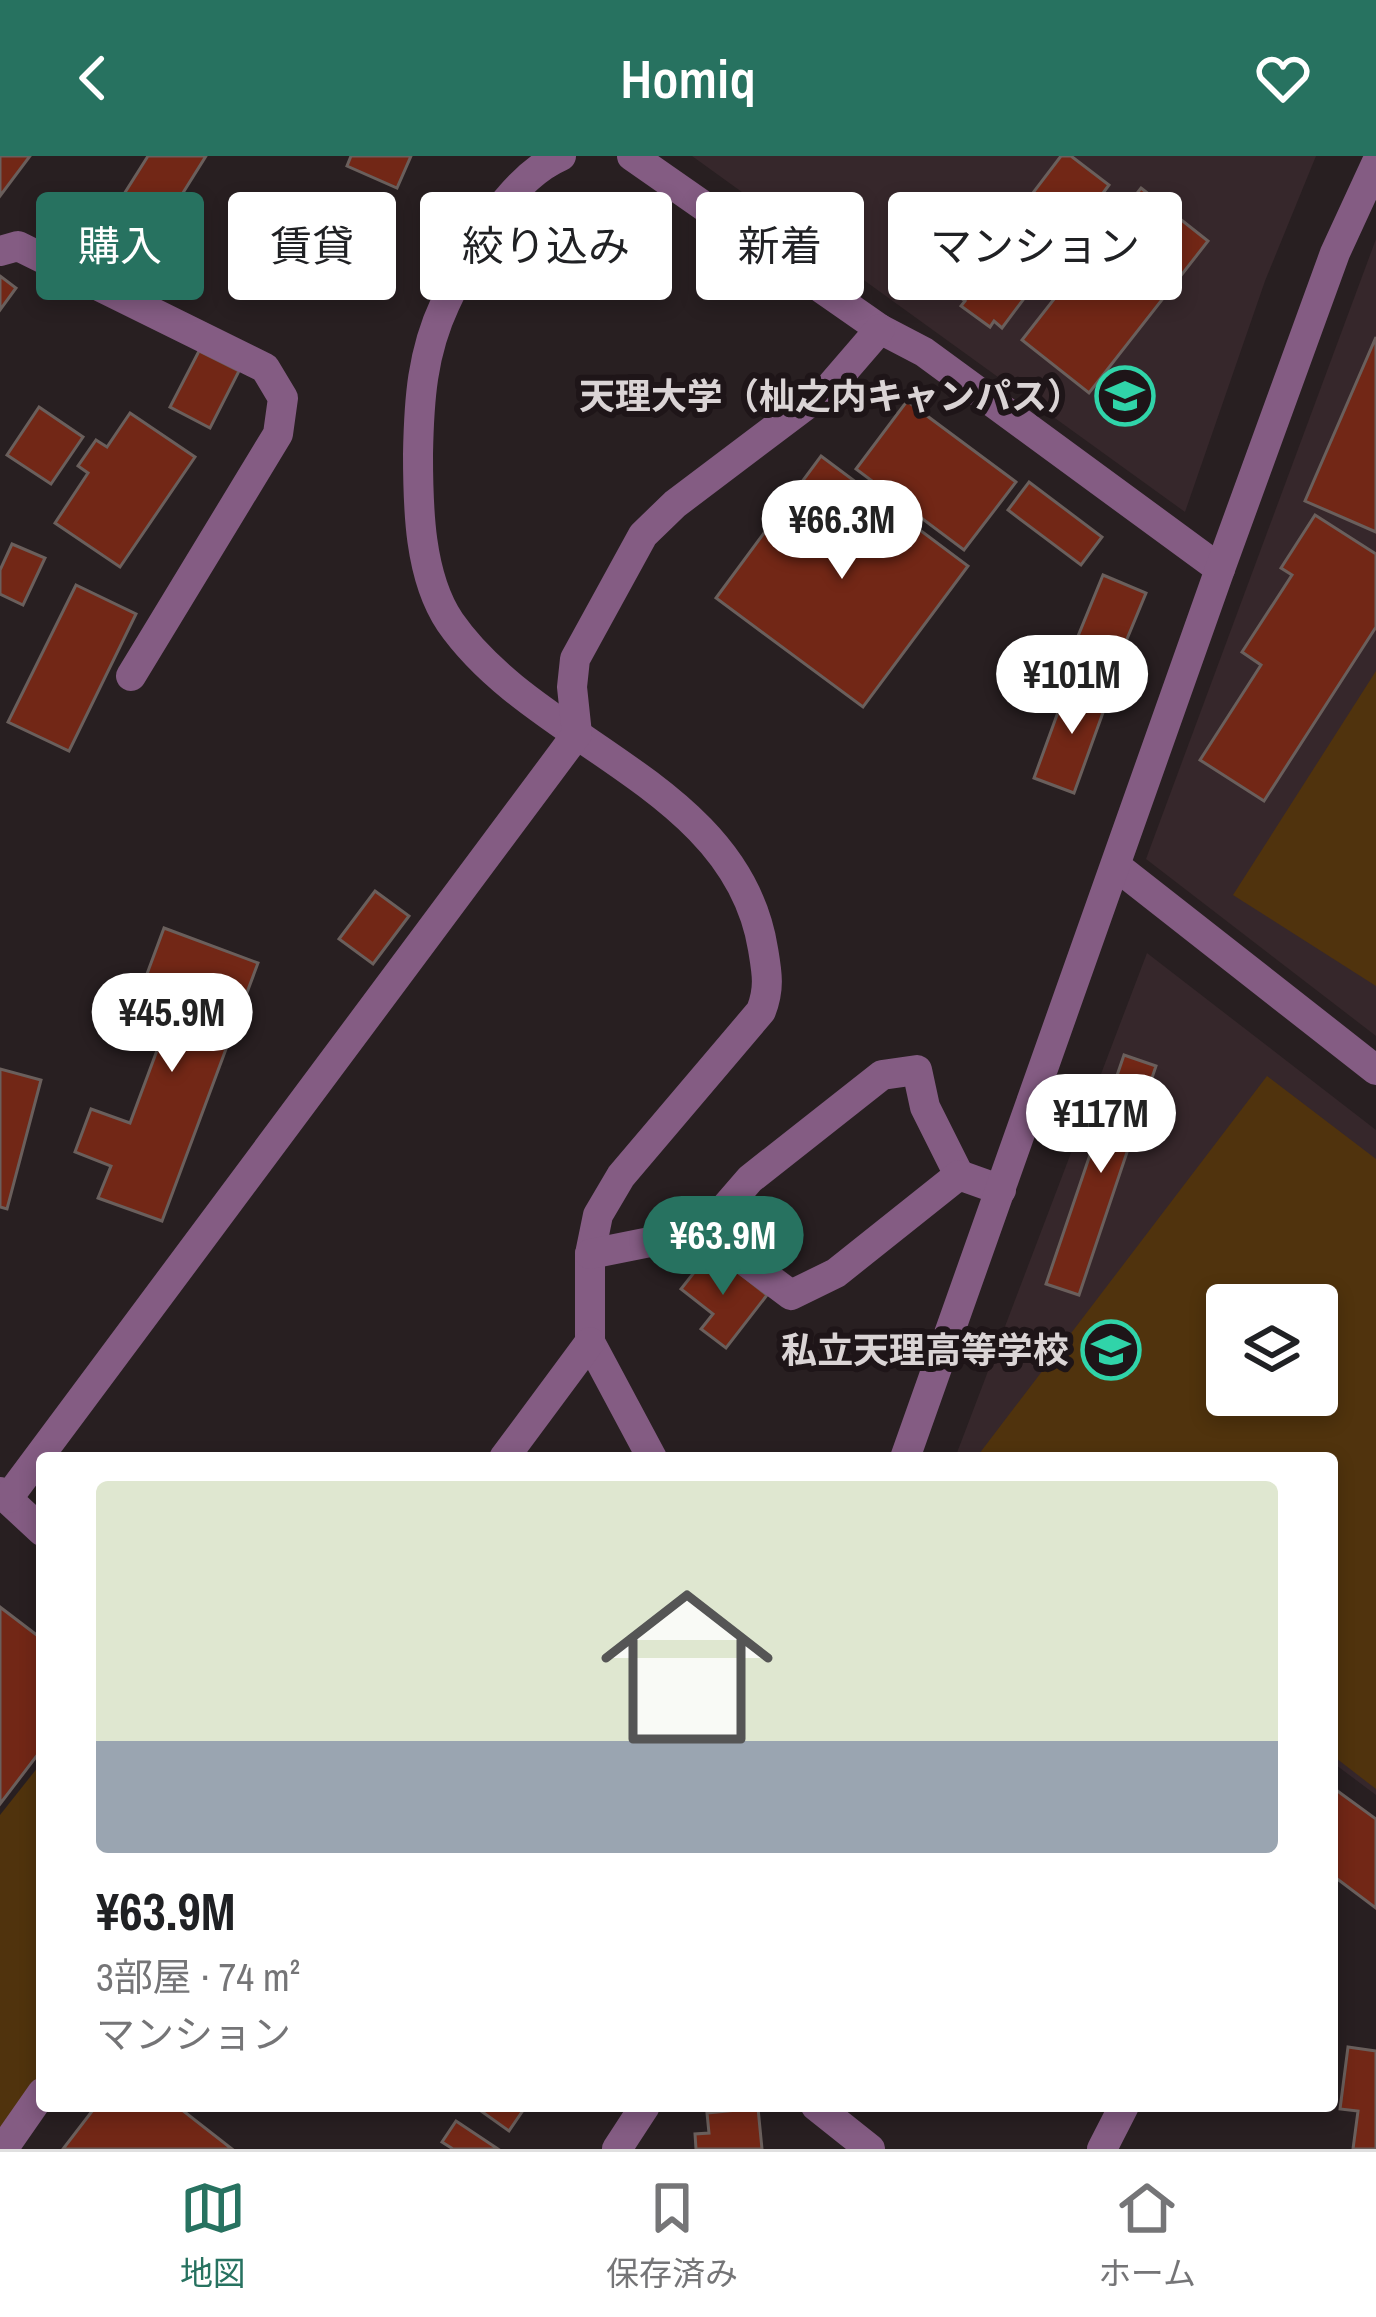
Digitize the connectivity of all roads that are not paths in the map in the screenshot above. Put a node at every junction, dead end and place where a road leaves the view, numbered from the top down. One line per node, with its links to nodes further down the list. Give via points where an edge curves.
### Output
1 (561, 156): 8 (street, via 491,224 445,304 428,343 418,468 430,572 448,620)
2 (632, 156): 5 (street)
3 (1376, 164): 6 (street, via 1335,253)
4 (0, 251): 7 (street, via 18,246 265,368 284,398 278,434)
5 (880, 329): 6 (street, via 924,352); 8 (street, via 830,387 643,536 575,659)
6 (1220, 569): 9 (street)
7 (131, 676)
8 (578, 734): 14 (street, via 678,808 722,852 760,925 770,989 622,1176 598,1216); 16 (street)
9 (1116, 866): 10 (street); 12 (street)
10 (1376, 1070)
11 (959, 1174): 12 (street); 13 (street, via 836,1273 790,1295); 13 (street, via 925,1107 917,1070 881,1075 750,1179)
12 (1000, 1190): 19 (street)
13 (704, 1231): 14 (street)
14 (590, 1255): 15 (street)
15 (590, 1342): 17 (street); 18 (street)
16 (36, 1452)
17 (508, 1452)
18 (649, 1452)
19 (907, 1452)
20 (36, 1453): 21 (street)
21 (4, 1495): 22 (street)
22 (36, 1525)
23 (36, 2102): 27 (street)
24 (641, 2112): 28 (street)
25 (824, 2112): 29 (street)
26 (1121, 2112): 30 (street)
27 (3, 2149)
28 (617, 2149)
29 (870, 2149)
30 (1102, 2149)

